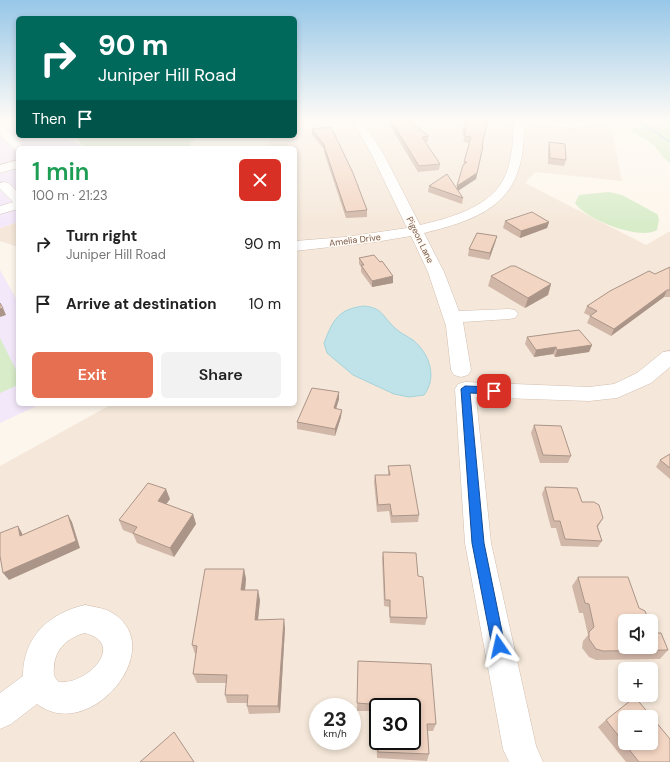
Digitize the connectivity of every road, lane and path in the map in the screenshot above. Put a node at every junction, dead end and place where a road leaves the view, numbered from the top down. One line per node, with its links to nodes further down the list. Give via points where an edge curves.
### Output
1 (378, 155): 10 (street, Pigeon Lane)
2 (515, 155): 10 (street, Amelia Drive, via 511,178 490,202 454,220)
3 (16, 165): 4 (street)
4 (0, 169)
5 (16, 181): 6 (street)
6 (2, 187): 7 (street)
7 (16, 198)
8 (16, 205): 9 (street)
9 (0, 210)
10 (415, 231): 11 (street, Amelia Drive); 13 (street, Pigeon Lane, via 436,272)
11 (297, 246)
12 (509, 314): 13 (street)
13 (452, 317): 15 (street, Pigeon Lane)
14 (670, 357): 15 (street, via 644,378 617,391 589,394)
15 (463, 379): 18 (street, Pigeon Lane, via 478,543 520,749)
16 (39, 683): 17 (street)
17 (0, 713)
18 (526, 762)

